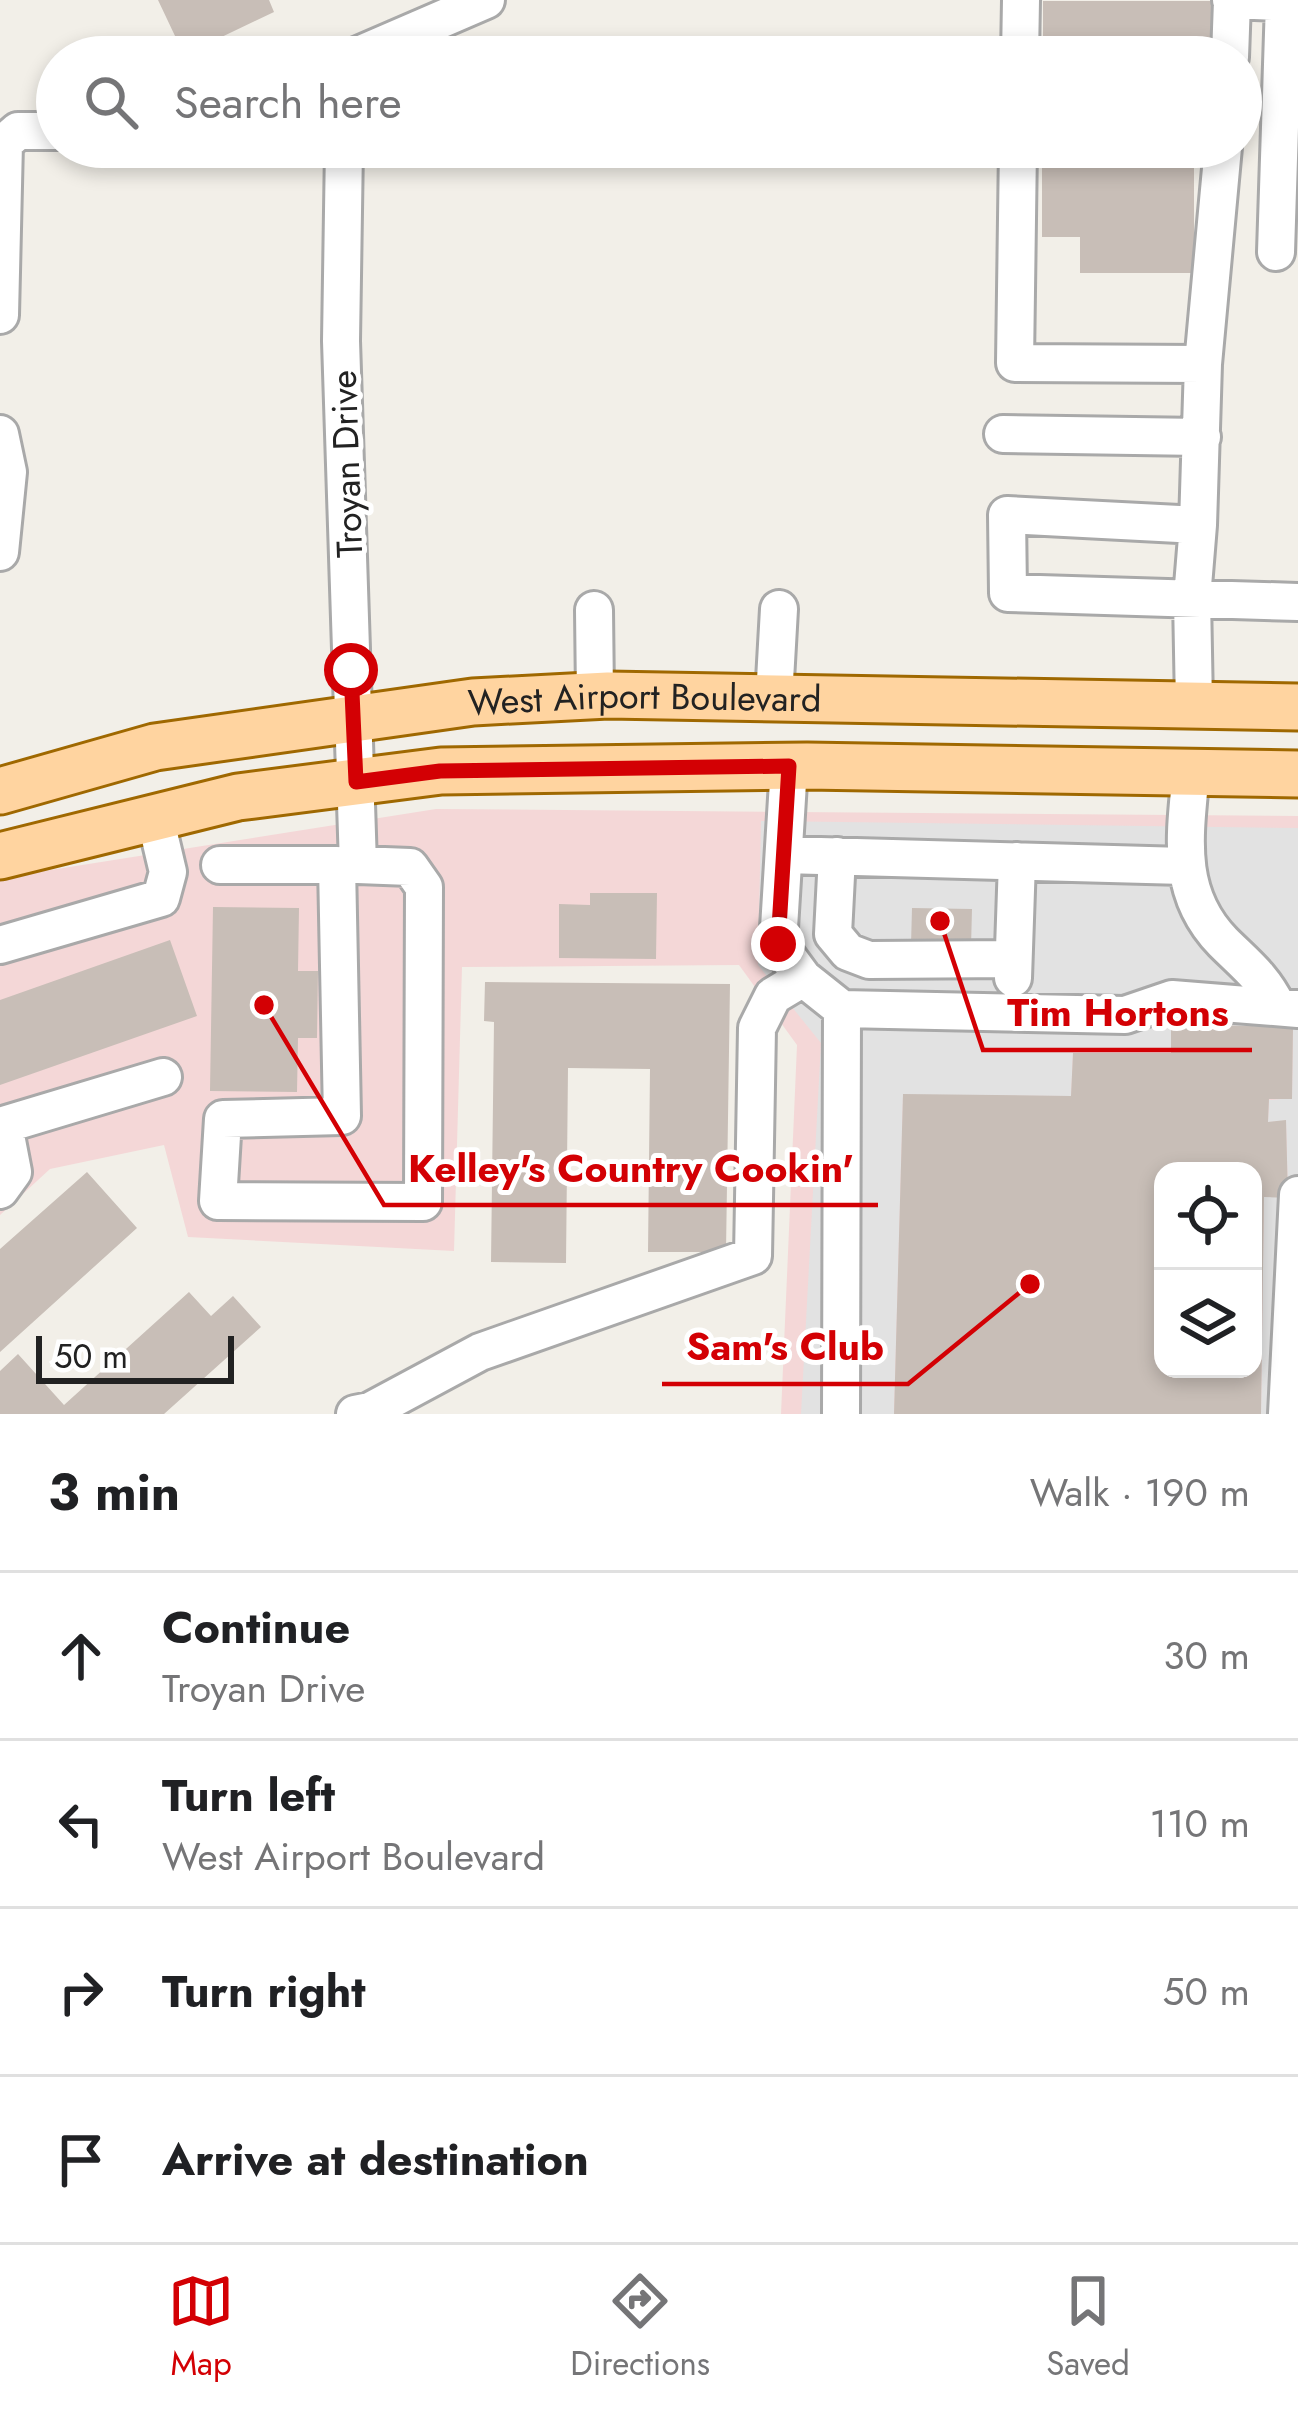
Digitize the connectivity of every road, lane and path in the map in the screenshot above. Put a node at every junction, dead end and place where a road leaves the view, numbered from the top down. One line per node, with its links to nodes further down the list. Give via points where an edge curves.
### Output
1 (486, 0): 5 (street)
2 (1021, 0): 6 (street)
3 (1231, 0): 4 (street); 7 (street)
4 (1291, 2): 13 (street)
5 (403, 36)
6 (1020, 36)
7 (1230, 36)
8 (36, 131): 9 (street)
9 (2, 142): 14 (street)
10 (344, 168): 29 (street, Troyan Drive)
11 (1018, 168): 15 (street, via 1015,363)
12 (1221, 168): 15 (street)
13 (1276, 252)
14 (0, 315)
15 (1203, 364): 18 (street)
16 (0, 434): 20 (street, via 8,472)
17 (1003, 434): 18 (street)
18 (1202, 436): 19 (street)
19 (1198, 525): 21 (street); 21 (street, via 1007,515 1008,592)
20 (0, 551)
21 (1192, 598): 22 (street); 27 (street)
22 (1298, 602)
23 (779, 609): 26 (street)
24 (594, 610): 25 (street)
25 (595, 696): 26 (main road, West Airport Boulevard); 29 (main road, West Airport Boulevard)
26 (783, 698): 27 (main road, West Airport Boulevard); 30 (main road)
27 (1194, 705): 28 (main road, West Airport Boulevard); 31 (main road)
28 (1298, 707)
29 (351, 715): 33 (street, Troyan Drive); 34 (main road, West Airport Boulevard, via 155,747)
30 (789, 766): 31 (main road, West Airport Boulevard); 33 (main road, West Airport Boulevard, via 440,771); 36 (street)
31 (1191, 772): 32 (main road, West Airport Boulevard); 42 (street)
32 (1298, 774)
33 (356, 782): 35 (main road, West Airport Boulevard, via 238,797); 41 (street, Troyan Drive)
34 (0, 791)
35 (155, 818): 37 (main road, West Airport Boulevard); 43 (street, via 168,872 161,898)
36 (784, 854): 38 (street); 45 (street, via 778,944)
37 (0, 856)
38 (837, 856): 39 (street); 44 (street, via 833,934 848,952 869,960)
39 (1017, 861): 42 (street); 44 (street)
40 (220, 865): 41 (street)
41 (347, 865): 41 (street, Troyan Drive, via 410,867 424,887 423,1202 218,1201 223,1119 342,1116)
42 (1184, 866): 46 (street, via 1199,913)
43 (0, 945)
44 (1013, 958): 48 (street)
45 (803, 978): 47 (street); 53 (street, via 773,996 757,1028 754,1256 480,1352)
46 (1287, 1007): 48 (street, via 1172,999 1125,1015)
47 (842, 1009): 48 (street); 54 (street)
48 (1012, 1012)
49 (163, 1077): 50 (street)
50 (2, 1126): 51 (street, via 13,1172)
51 (0, 1190)
52 (1298, 1196): 55 (street)
53 (355, 1414)
54 (841, 1414)
55 (1288, 1414)

